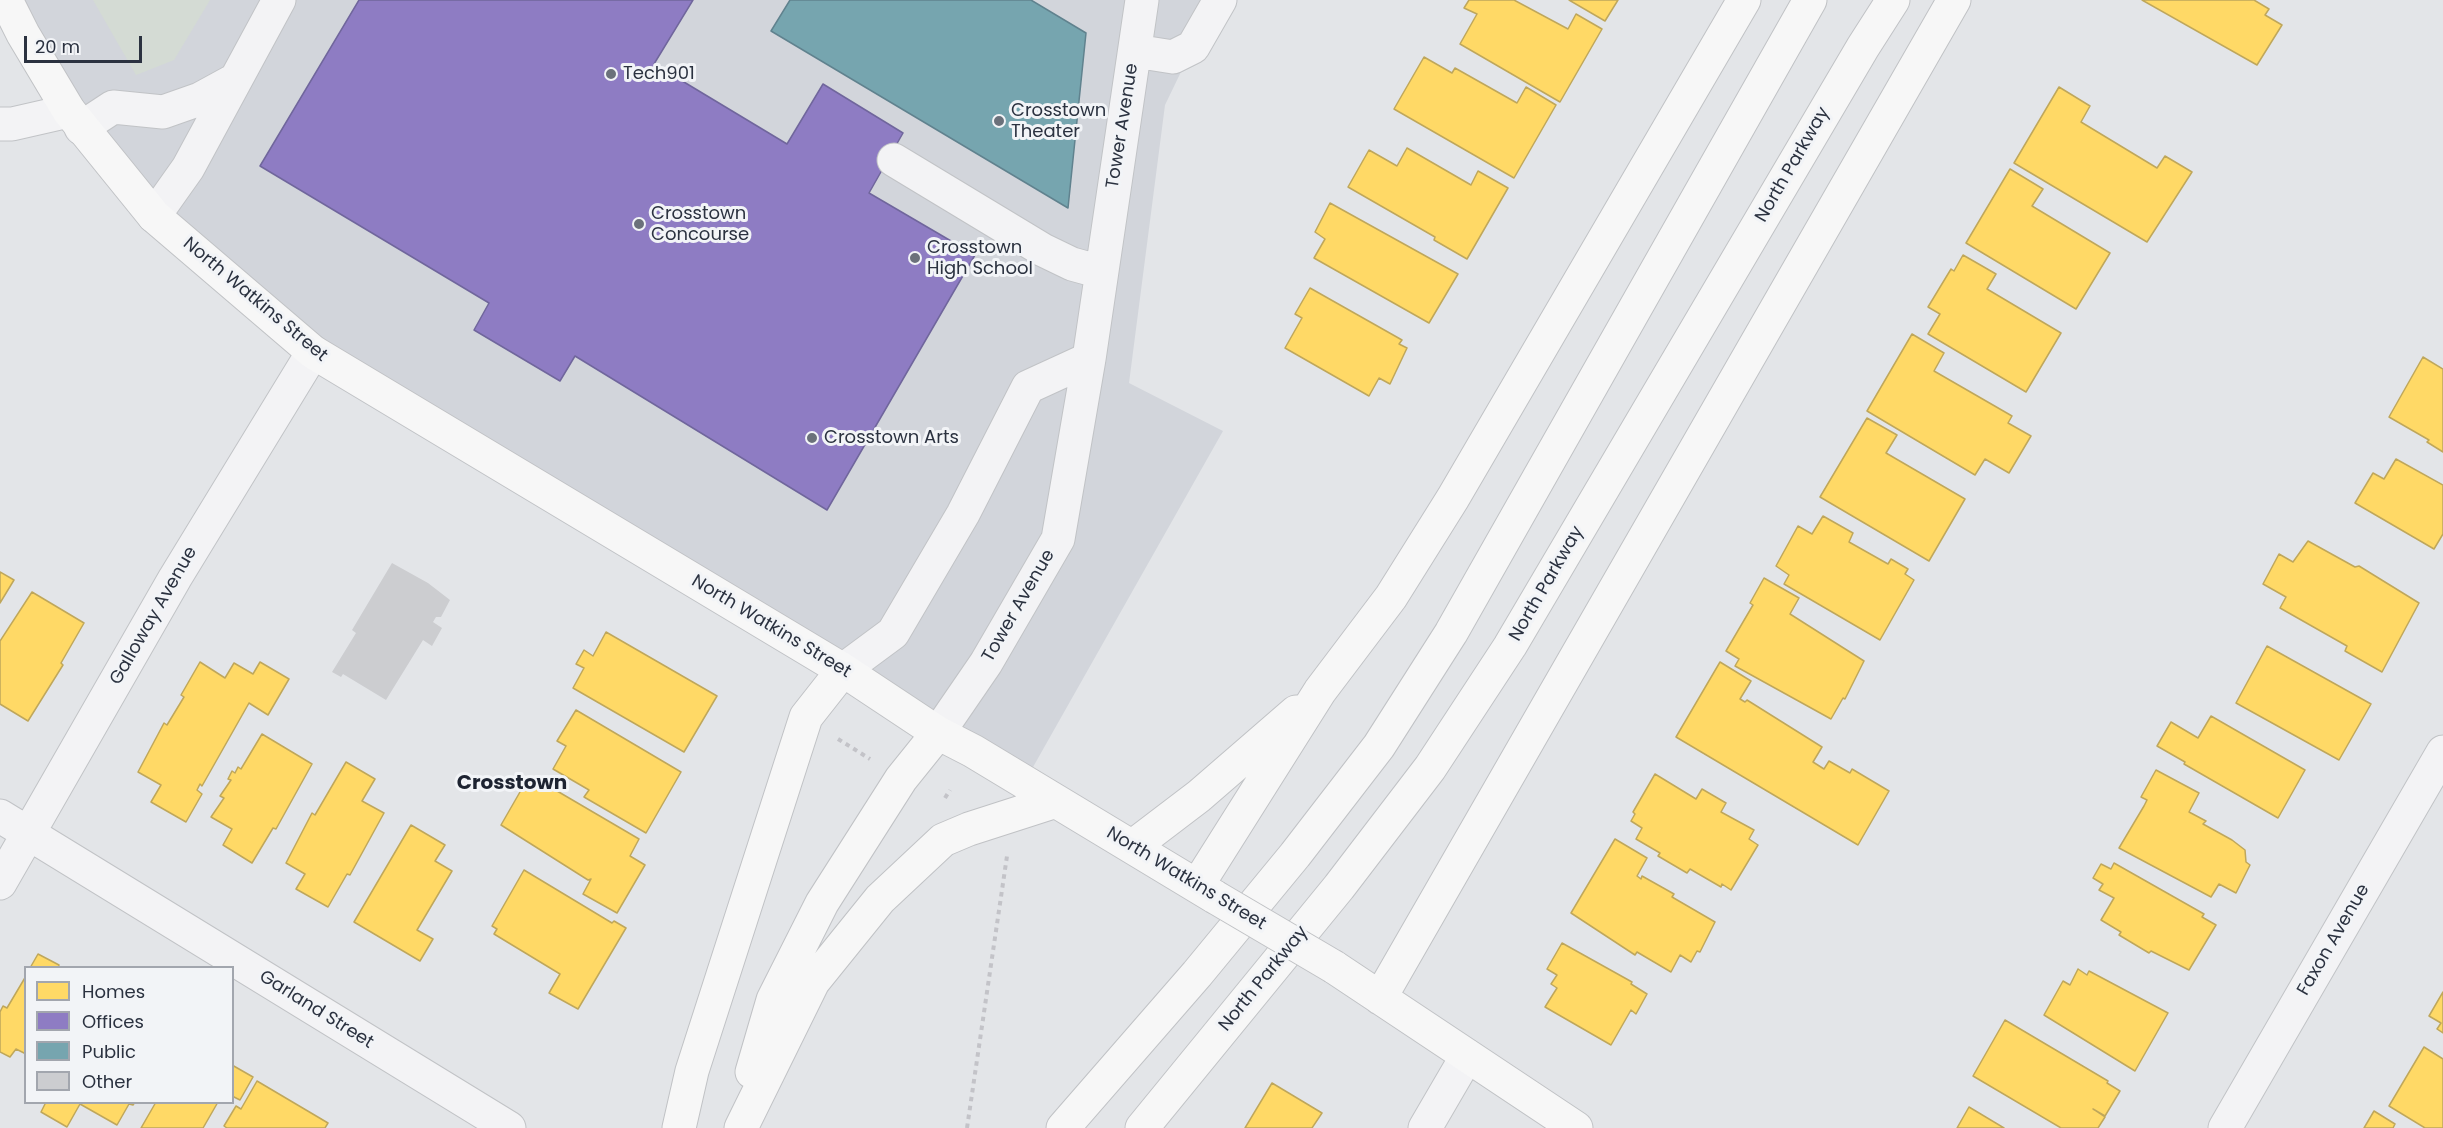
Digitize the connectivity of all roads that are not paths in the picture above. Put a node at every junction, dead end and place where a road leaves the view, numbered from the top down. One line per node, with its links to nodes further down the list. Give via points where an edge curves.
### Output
1 (6, 0): 11 (main road, North Watkins Street, via 22,34)
2 (279, 0): 10 (street)
3 (1142, 0): 9 (street, Tower Avenue)
4 (1220, 0): 9 (street, via 1193,46 1173,57)
5 (1744, 0): 19 (main road, via 1453,498 1391,597)
6 (1810, 0): 34 (main road, via 1451,633 1379,746 1212,956)
7 (1893, 0): 35 (main road, North Parkway, via 1510,646 1430,768 1339,887)
8 (1954, 0): 28 (main road)
9 (1135, 51): 15 (street, Tower Avenue)
10 (233, 81): 11 (street, via 200,99 163,112 113,107); 14 (street, via 188,168)
11 (75, 119): 12 (street); 14 (main road, North Watkins Street)
12 (0, 124)
13 (894, 160): 15 (street, via 1043,250)
14 (154, 216): 16 (main road, North Watkins Street)
15 (1101, 272): 17 (street, Tower Avenue)
16 (313, 352): 18 (main road, North Watkins Street); 24 (street, Galloway Avenue, via 175,578)
17 (1089, 359): 18 (street, via 1028,387 963,514 893,633); 20 (street, Tower Avenue, via 1058,539 987,663)
18 (843, 670): 20 (main road, North Watkins Street); 31 (main road, via 806,717 695,1060)
19 (1320, 691): 25 (main road, via 1199,796); 27 (main road)
20 (938, 733): 22 (main road, North Watkins Street); 32 (main road, via 895,788 817,913 773,1000)
21 (2443, 752): 38 (street, Faxon Avenue)
22 (1056, 801): 25 (main road, North Watkins Street); 33 (main road, via 944,840 880,898 813,982)
23 (0, 816): 24 (street, Garland Street)
24 (30, 834): 26 (street, Galloway Avenue); 30 (street, Garland Street)
25 (1132, 847): 27 (main road, North Watkins Street)
26 (0, 883)
27 (1206, 892): 28 (main road, North Watkins Street, bridge)
28 (1380, 998): 29 (main road, North Watkins Street)
29 (1467, 1056): 36 (street); 37 (main road, North Watkins Street)
30 (509, 1128)
31 (679, 1128)
32 (735, 1128)
33 (741, 1128)
34 (1063, 1128)
35 (1142, 1128)
36 (1425, 1128)
37 (1576, 1128)
38 (2225, 1128)

